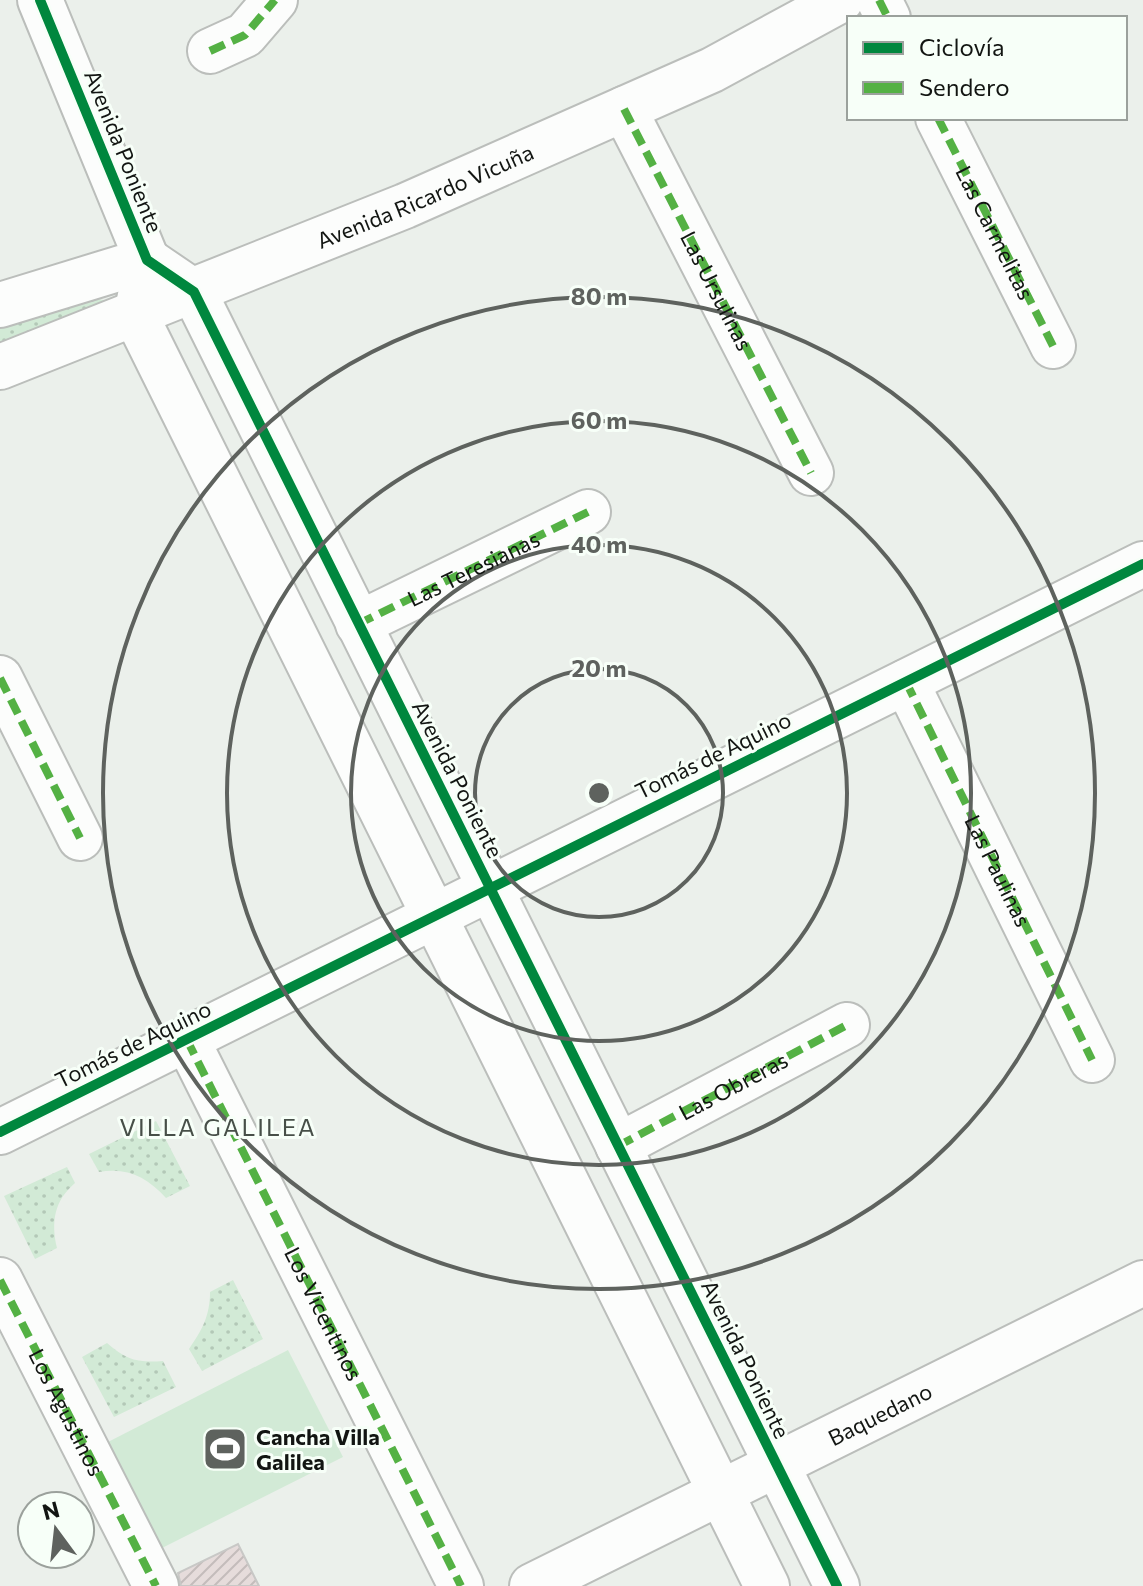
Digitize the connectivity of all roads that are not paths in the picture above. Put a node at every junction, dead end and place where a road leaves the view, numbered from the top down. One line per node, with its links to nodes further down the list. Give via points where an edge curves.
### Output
1 (40, 0): 7 (street, Avenida Poniente)
2 (275, 0): 4 (street, via 245,35)
3 (841, 0): 5 (street, Avenida Ricardo Vicuña, via 772,40)
4 (210, 51)
5 (624, 109): 8 (street, Avenida Ricardo Vicuña); 13 (street, Las Ursulinas)
6 (939, 120): 11 (street, Las Carmelitas)
7 (147, 260): 8 (street, Avenida Poniente); 9 (street); 10 (street, Avenida Poniente)
8 (194, 292): 10 (street, Avenida Ricardo Vicuña); 16 (street, Avenida Poniente)
9 (0, 305)
10 (136, 316): 12 (street, Avenida Ricardo Vicuña); 21 (street)
11 (1053, 346)
12 (0, 367)
13 (811, 473)
14 (588, 512): 16 (street, Las Teresianas)
15 (1142, 565): 18 (street, Tomás de Aquino)
16 (358, 624): 20 (street, Avenida Poniente)
17 (0, 678): 19 (street)
18 (906, 682): 20 (street, Tomás de Aquino); 24 (street, Las Paulinas)
19 (80, 838)
20 (490, 888): 21 (street, Tomás de Aquino); 26 (street, Avenida Poniente)
21 (434, 916): 23 (street, Tomás de Aquino); 30 (street)
22 (847, 1025): 26 (street, Las Obreras)
23 (187, 1040): 25 (street, Tomás de Aquino); 32 (street, Los Vicentinos)
24 (1092, 1060)
25 (0, 1132)
26 (618, 1146): 29 (street, Avenida Poniente)
27 (0, 1280): 31 (street, Los Agustinos)
28 (1143, 1283): 29 (street, Baquedano)
29 (777, 1465): 30 (street, Baquedano); 35 (street, Avenida Poniente)
30 (720, 1493): 33 (street, Baquedano); 34 (street)
31 (156, 1586)
32 (461, 1586)
33 (532, 1586)
34 (767, 1586)
35 (837, 1586)

